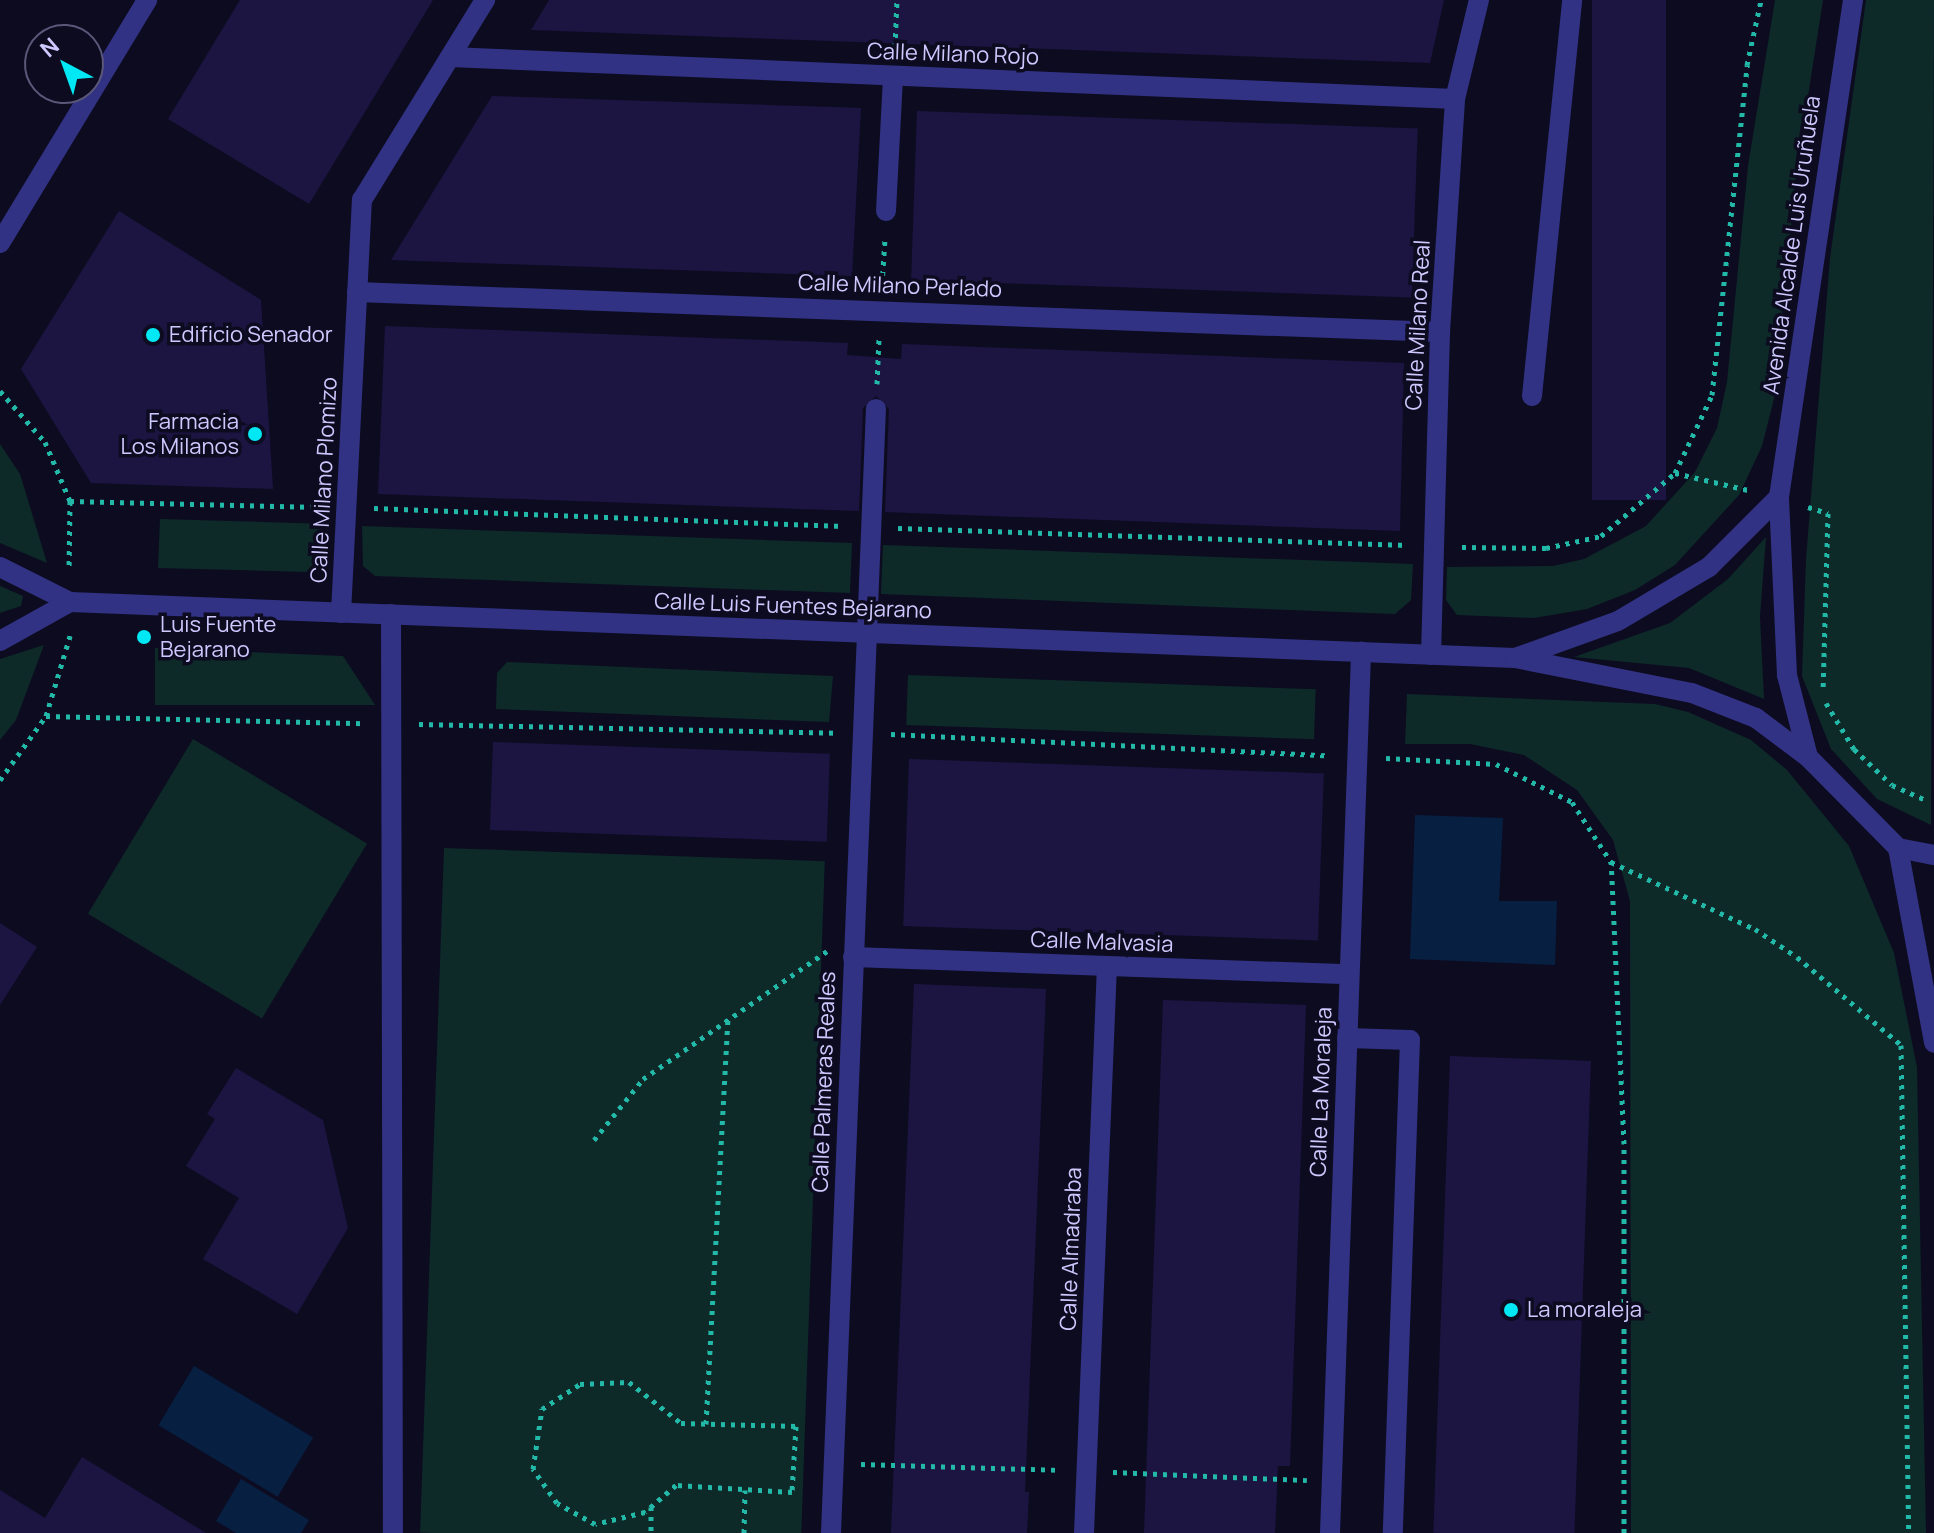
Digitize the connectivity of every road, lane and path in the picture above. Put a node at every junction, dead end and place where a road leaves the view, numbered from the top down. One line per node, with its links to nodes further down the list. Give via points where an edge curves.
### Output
1 (147, 0): 12 (street)
2 (485, 0): 8 (street, Calle Milano Plomizo)
3 (897, 0): 9 (path)
4 (1479, 0): 10 (street, Calle Milano Real)
5 (1572, 0): 16 (street)
6 (1761, 0): 22 (path, via 1747,65 1712,395 1675,473 1601,536 1546,548)
7 (1853, 0): 18 (street, Avenida Alcalde Luis Uruñuela)
8 (450, 57): 9 (street, Calle Milano Rojo); 13 (street, Calle Milano Plomizo, via 362,200)
9 (893, 76): 10 (street, Calle Milano Rojo); 11 (street)
10 (1455, 99): 14 (street, Calle Milano Real)
11 (886, 211)
12 (0, 243)
13 (357, 292): 14 (street, Calle Milano Perlado); 20 (street, Calle Milano Plomizo)
14 (1440, 332): 22 (street, Calle Milano Real)
15 (0, 391): 19 (path, via 45,442)
16 (1532, 396)
17 (876, 409): 21 (street, Calle Palmeras Reales)
18 (1779, 497): 31 (street, via 1709,567 1618,621); 32 (street, Avenida Alcalde Luis Uruñuela, via 1787,675)
19 (70, 501): 20 (path); 24 (path)
20 (346, 507): 21 (path); 25 (street, Calle Milano Plomizo)
21 (870, 527): 22 (path); 27 (street, Calle Palmeras Reales)
22 (1434, 546): 30 (street, Calle Milano Real)
23 (0, 567): 24 (street, Calle Luis Fuentes Bejarano)
24 (70, 602): 25 (street, Calle Luis Fuentes Bejarano); 28 (street); 33 (path, via 70,644 46,716)
25 (341, 613): 26 (street, Calle Luis Fuentes Bejarano)
26 (391, 614): 27 (street, Calle Luis Fuentes Bejarano); 47 (street)
27 (865, 633): 29 (street, Calle Luis Fuentes Bejarano); 37 (street, Calle Palmeras Reales)
28 (0, 641)
29 (1361, 652): 30 (street, Calle Luis Fuentes Bejarano); 39 (street, Calle La Moraleja)
30 (1431, 655): 31 (street, Calle Luis Fuentes Bejarano)
31 (1515, 658): 32 (street, via 1692,693 1756,718)
32 (1808, 757): 34 (street)
33 (0, 780)
34 (1898, 848): 35 (street); 42 (street)
35 (1934, 855)
36 (831, 948): 40 (path)
37 (853, 957): 38 (street, Calle Malvasia); 50 (street, Calle Palmeras Reales)
38 (1107, 966): 39 (street, Calle Malvasia); 51 (street, Calle Almadraba)
39 (1349, 974): 41 (street, Calle La Moraleja)
40 (728, 1018): 43 (path, via 643,1079); 44 (path)
41 (1347, 1038): 52 (street, Calle La Moraleja); 53 (street, via 1410,1040)
42 (1934, 1043)
43 (594, 1140)
44 (706, 1424): 45 (path, via 796,1426 792,1492); 46 (path, via 681,1423 629,1382 580,1384 542,1409 533,1469 557,1503 595,1524)
45 (745, 1490): 46 (path, via 676,1485); 49 (path)
46 (651, 1507): 48 (path)
47 (393, 1533)
48 (651, 1533)
49 (744, 1533)
50 (831, 1533)
51 (1084, 1533)
52 (1330, 1533)
53 (1393, 1533)
54 (1624, 1533): 55 (path, via 1624,1144 1611,862 1755,929 1797,957 1901,1045)
55 (1909, 1533)

